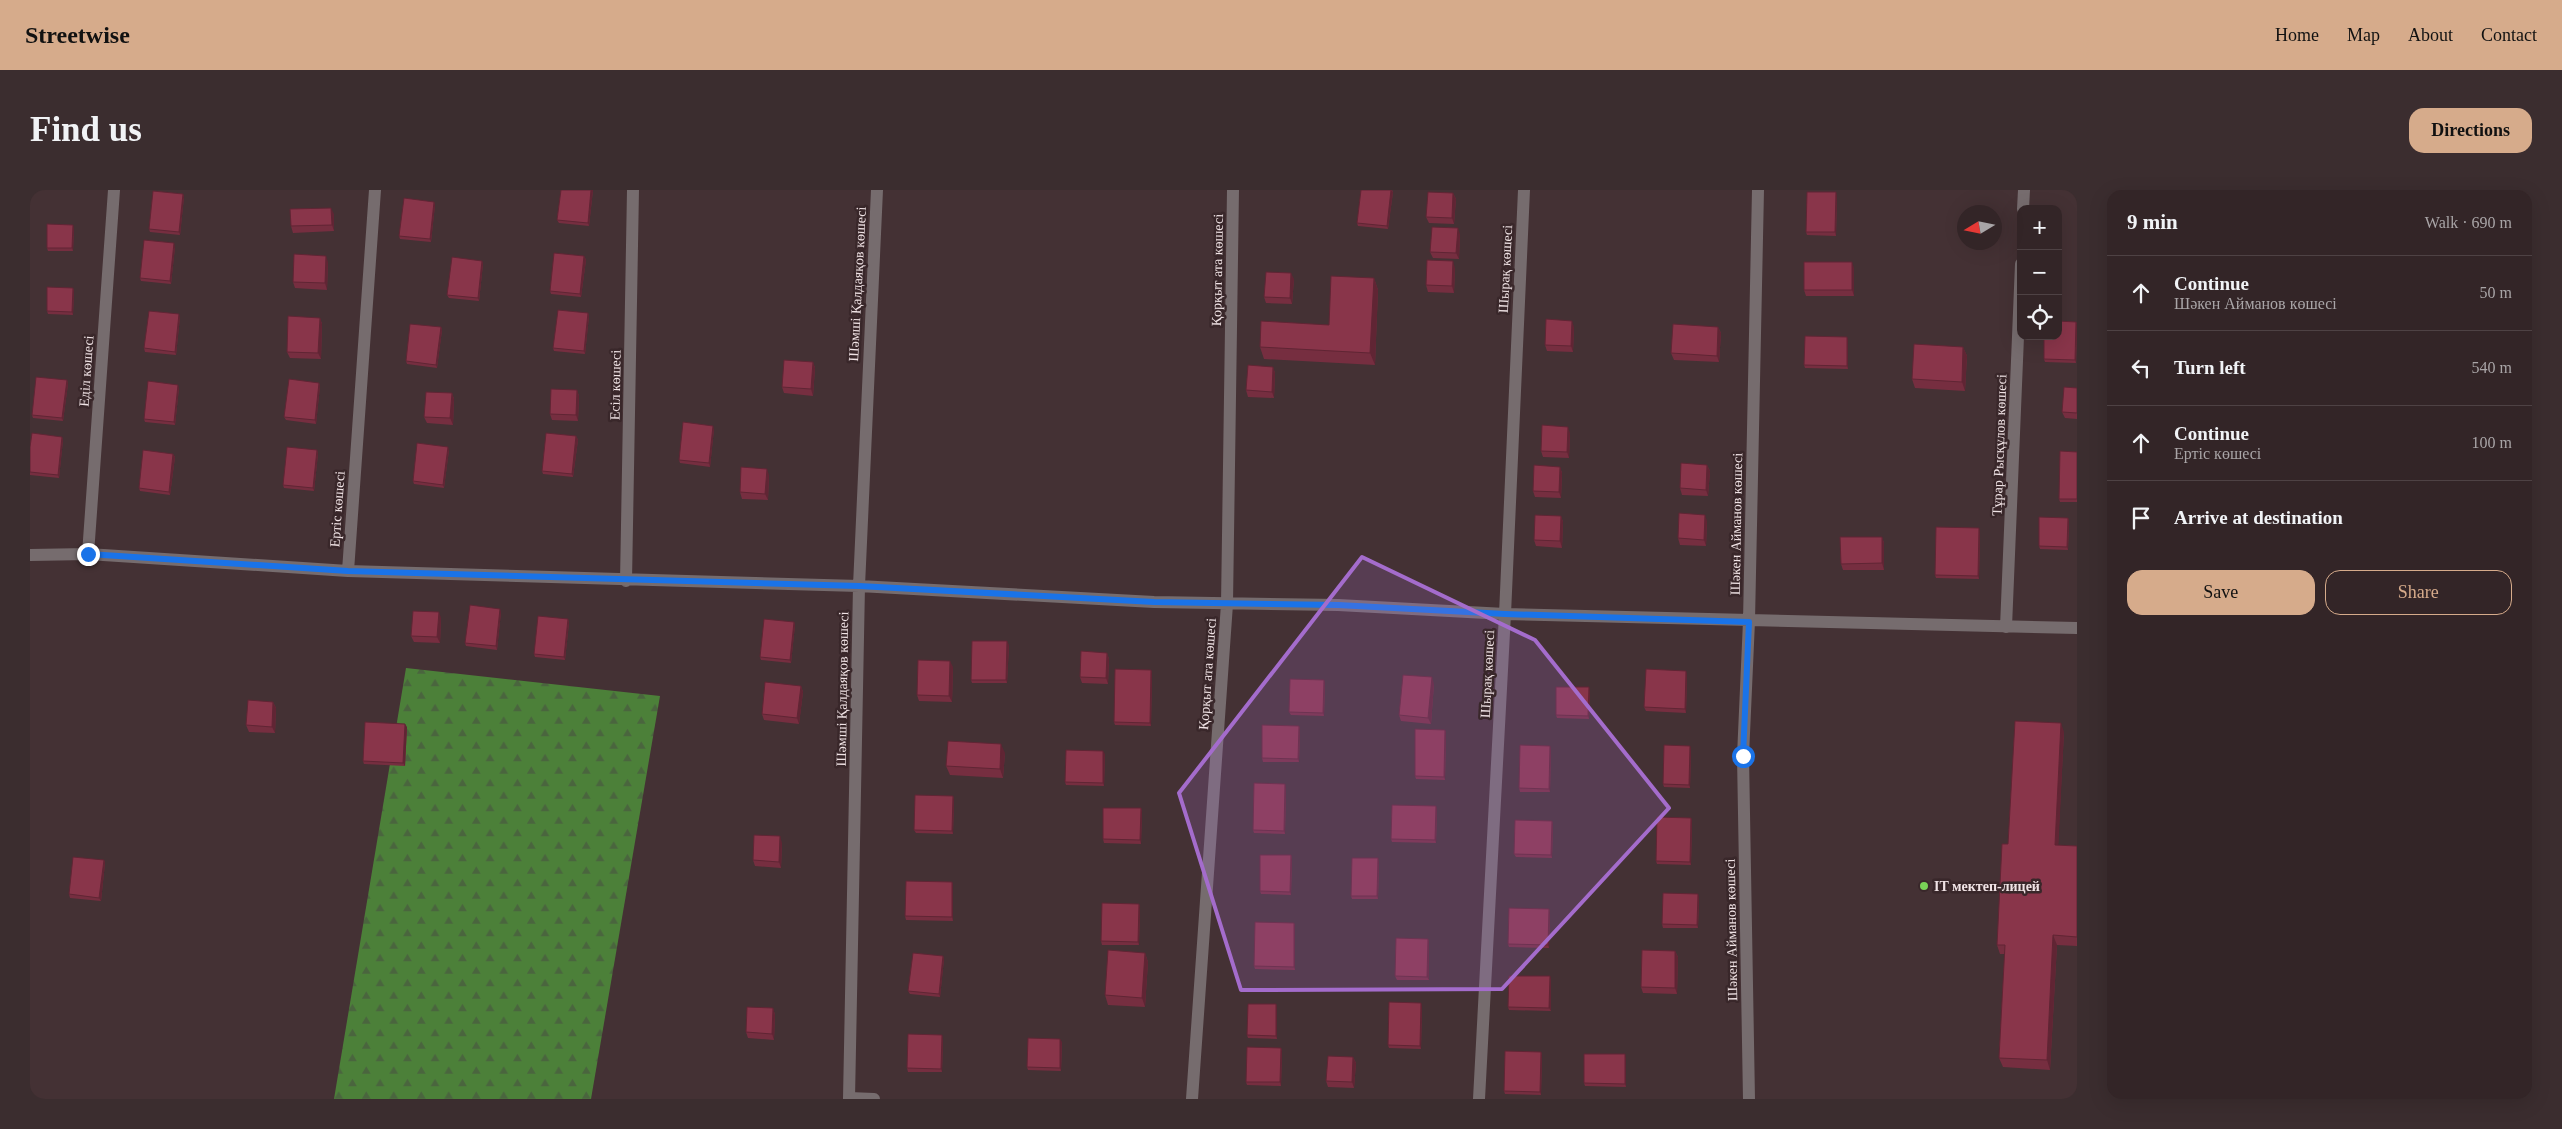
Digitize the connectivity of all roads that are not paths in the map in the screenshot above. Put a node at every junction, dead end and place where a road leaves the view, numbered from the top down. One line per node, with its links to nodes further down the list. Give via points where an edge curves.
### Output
1 (114, 190): 12 (street, Еділ көшесі)
2 (375, 190): 13 (street, Ертіс көшесі)
3 (633, 190): 14 (street, Есіл көшесі)
4 (876, 190): 15 (street, Шәмші Қалдаяқов көшесі)
5 (1234, 190): 16 (street, Қорқыт ата көшесі)
6 (1524, 190): 17 (street, Шырақ көшесі)
7 (1758, 190): 18 (street, Шәкен Айманов көшесі)
8 (2024, 190): 9 (street)
9 (2023, 205)
10 (2020, 295): 19 (street, Тұрар Рысқұлов көшесі)
11 (30, 554): 12 (street)
12 (88, 554): 13 (street)
13 (348, 571): 14 (street)
14 (626, 581): 15 (street)
15 (859, 586): 16 (street); 21 (street, Шәмші Қалдаяқов көшесі)
16 (1227, 604): 17 (street, via 1338,605); 23 (street, Қорқыт ата көшесі)
17 (1505, 614): 18 (street); 24 (street, Шырақ көшесі)
18 (1749, 622): 19 (street); 25 (street, Шәкен Айманов көшесі, via 1743,756)
19 (2006, 627): 20 (street)
20 (2077, 628)
21 (849, 1098): 22 (street)
22 (874, 1099)
23 (1192, 1099)
24 (1479, 1099)
25 (1749, 1099)

